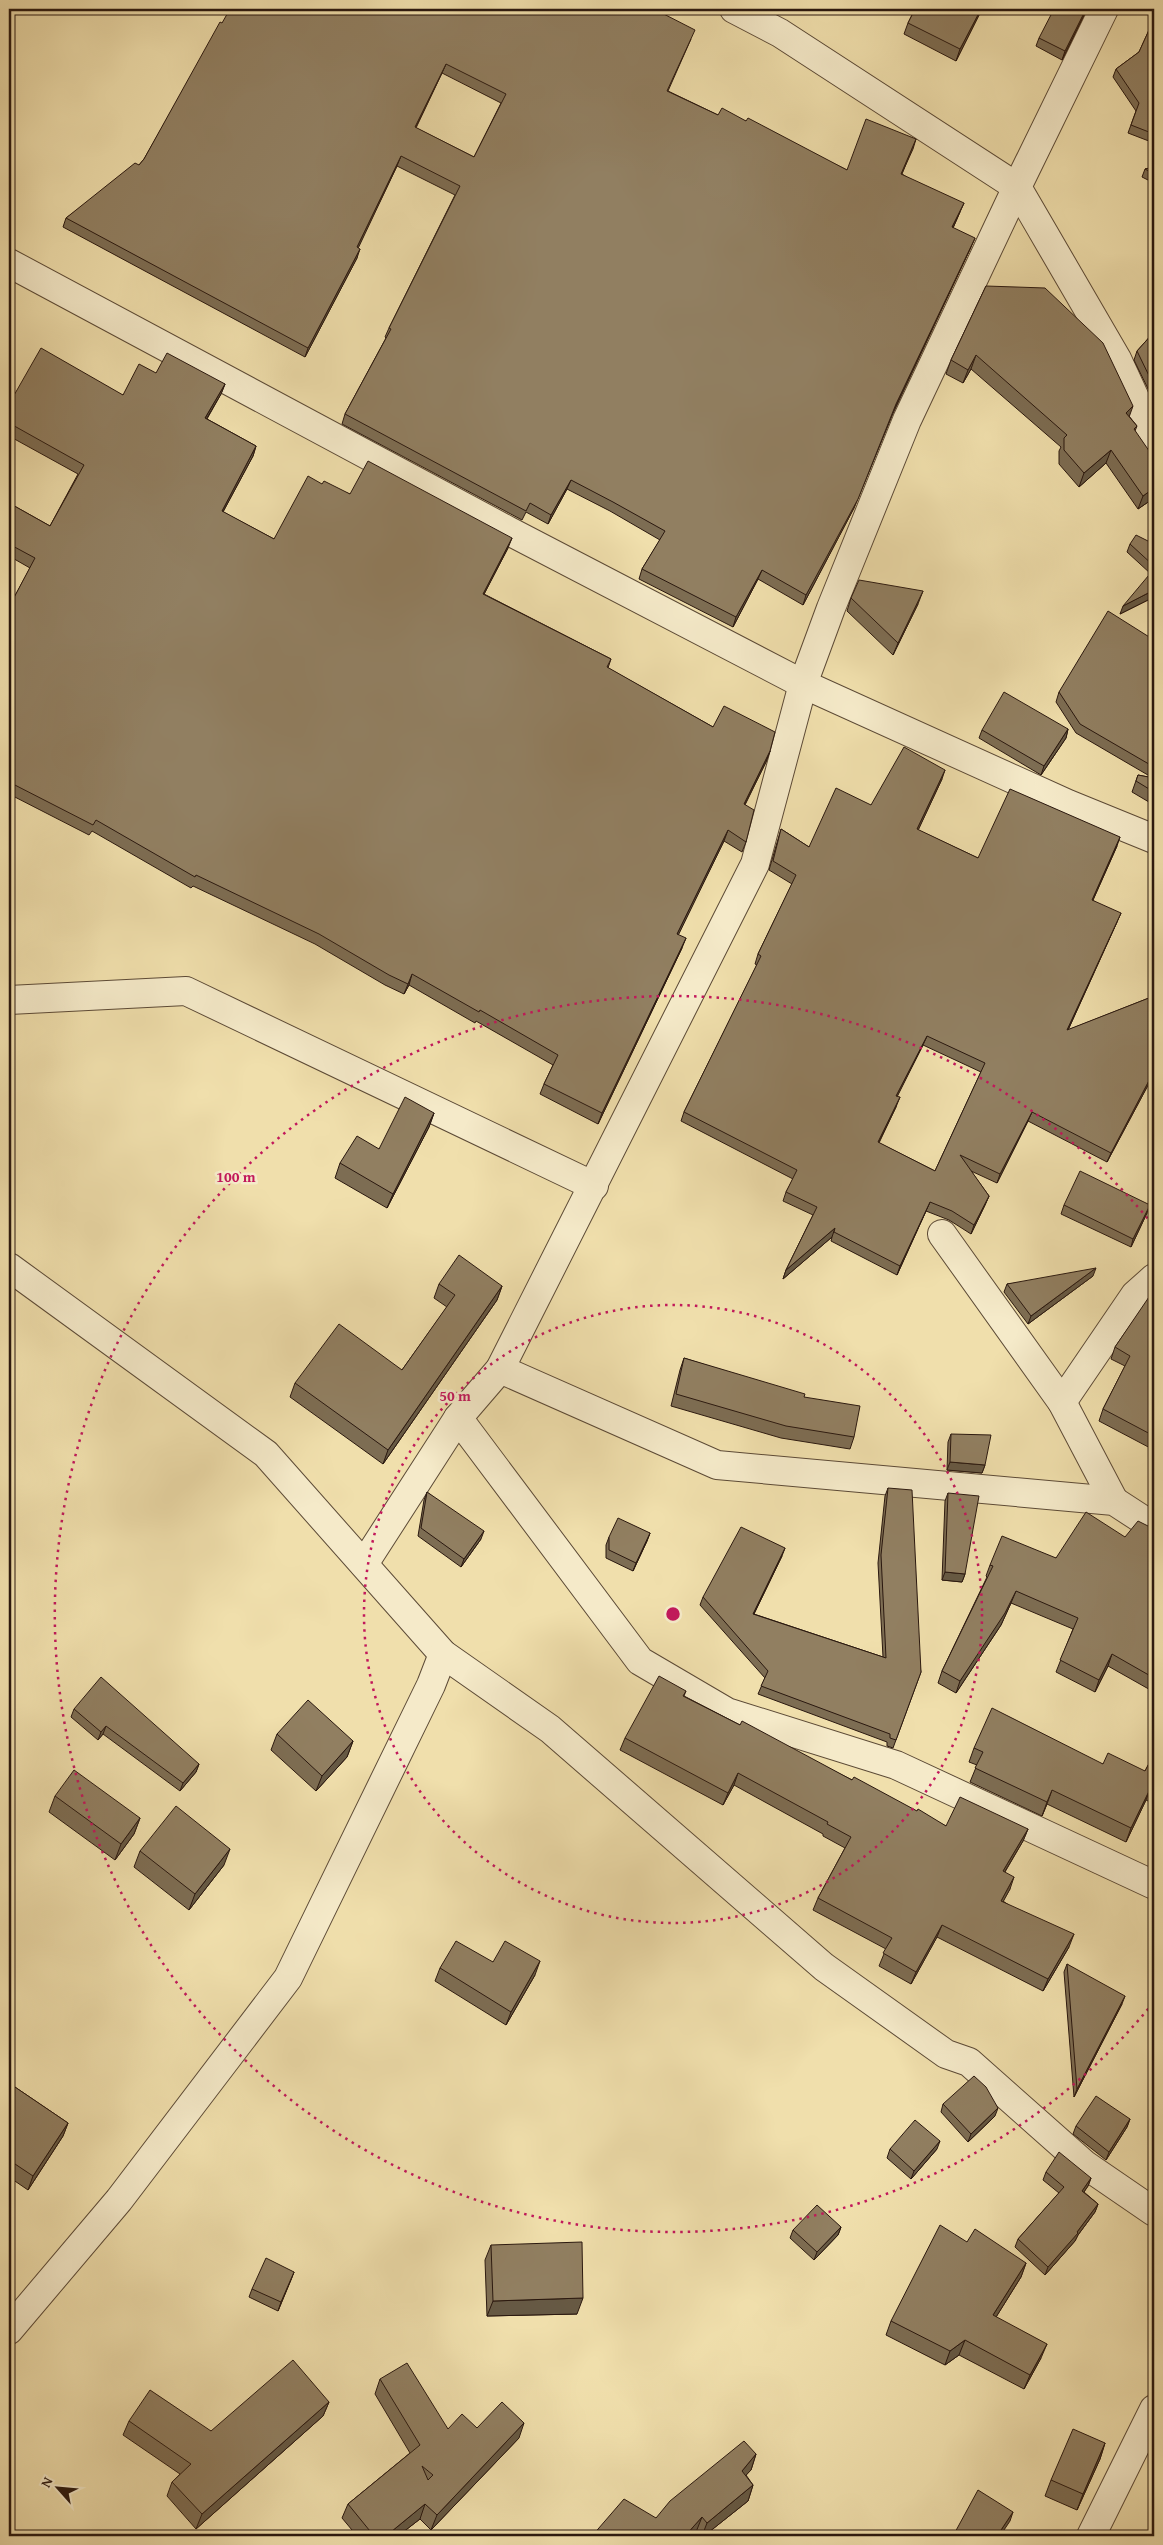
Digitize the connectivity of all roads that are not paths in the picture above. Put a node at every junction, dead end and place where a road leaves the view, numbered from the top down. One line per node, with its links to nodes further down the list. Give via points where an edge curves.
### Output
1 (734, 9): 3 (street, via 780,33)
2 (1104, 9): 3 (street)
3 (1017, 187): 5 (street, via 1117,359); 6 (street, via 907,420)
4 (9, 263): 6 (street, via 509,531)
5 (1154, 439)
6 (803, 684): 7 (street, via 1059,800); 9 (street, via 755,864)
7 (1154, 839)
8 (9, 1000): 9 (street, via 186,991)
9 (594, 1186): 13 (street)
10 (942, 1234): 14 (street)
11 (9, 1267): 18 (street, via 266,1454)
12 (1154, 1278): 14 (street, via 1136,1295)
13 (500, 1369): 15 (street); 16 (street, via 717,1465)
14 (1062, 1402): 16 (street)
15 (458, 1418): 18 (street); 20 (street, via 640,1661 727,1712 896,1765)
16 (1114, 1501): 17 (street)
17 (1154, 1527)
18 (364, 1564): 19 (street)
19 (443, 1654): 21 (street, via 550,1729 824,1967 946,2054 969,2062 1084,2164); 22 (street, via 432,1685 288,1978 119,2200)
20 (1154, 1885)
21 (1154, 2212)
22 (9, 2330)
23 (1154, 2409): 24 (street)
24 (1091, 2536)

